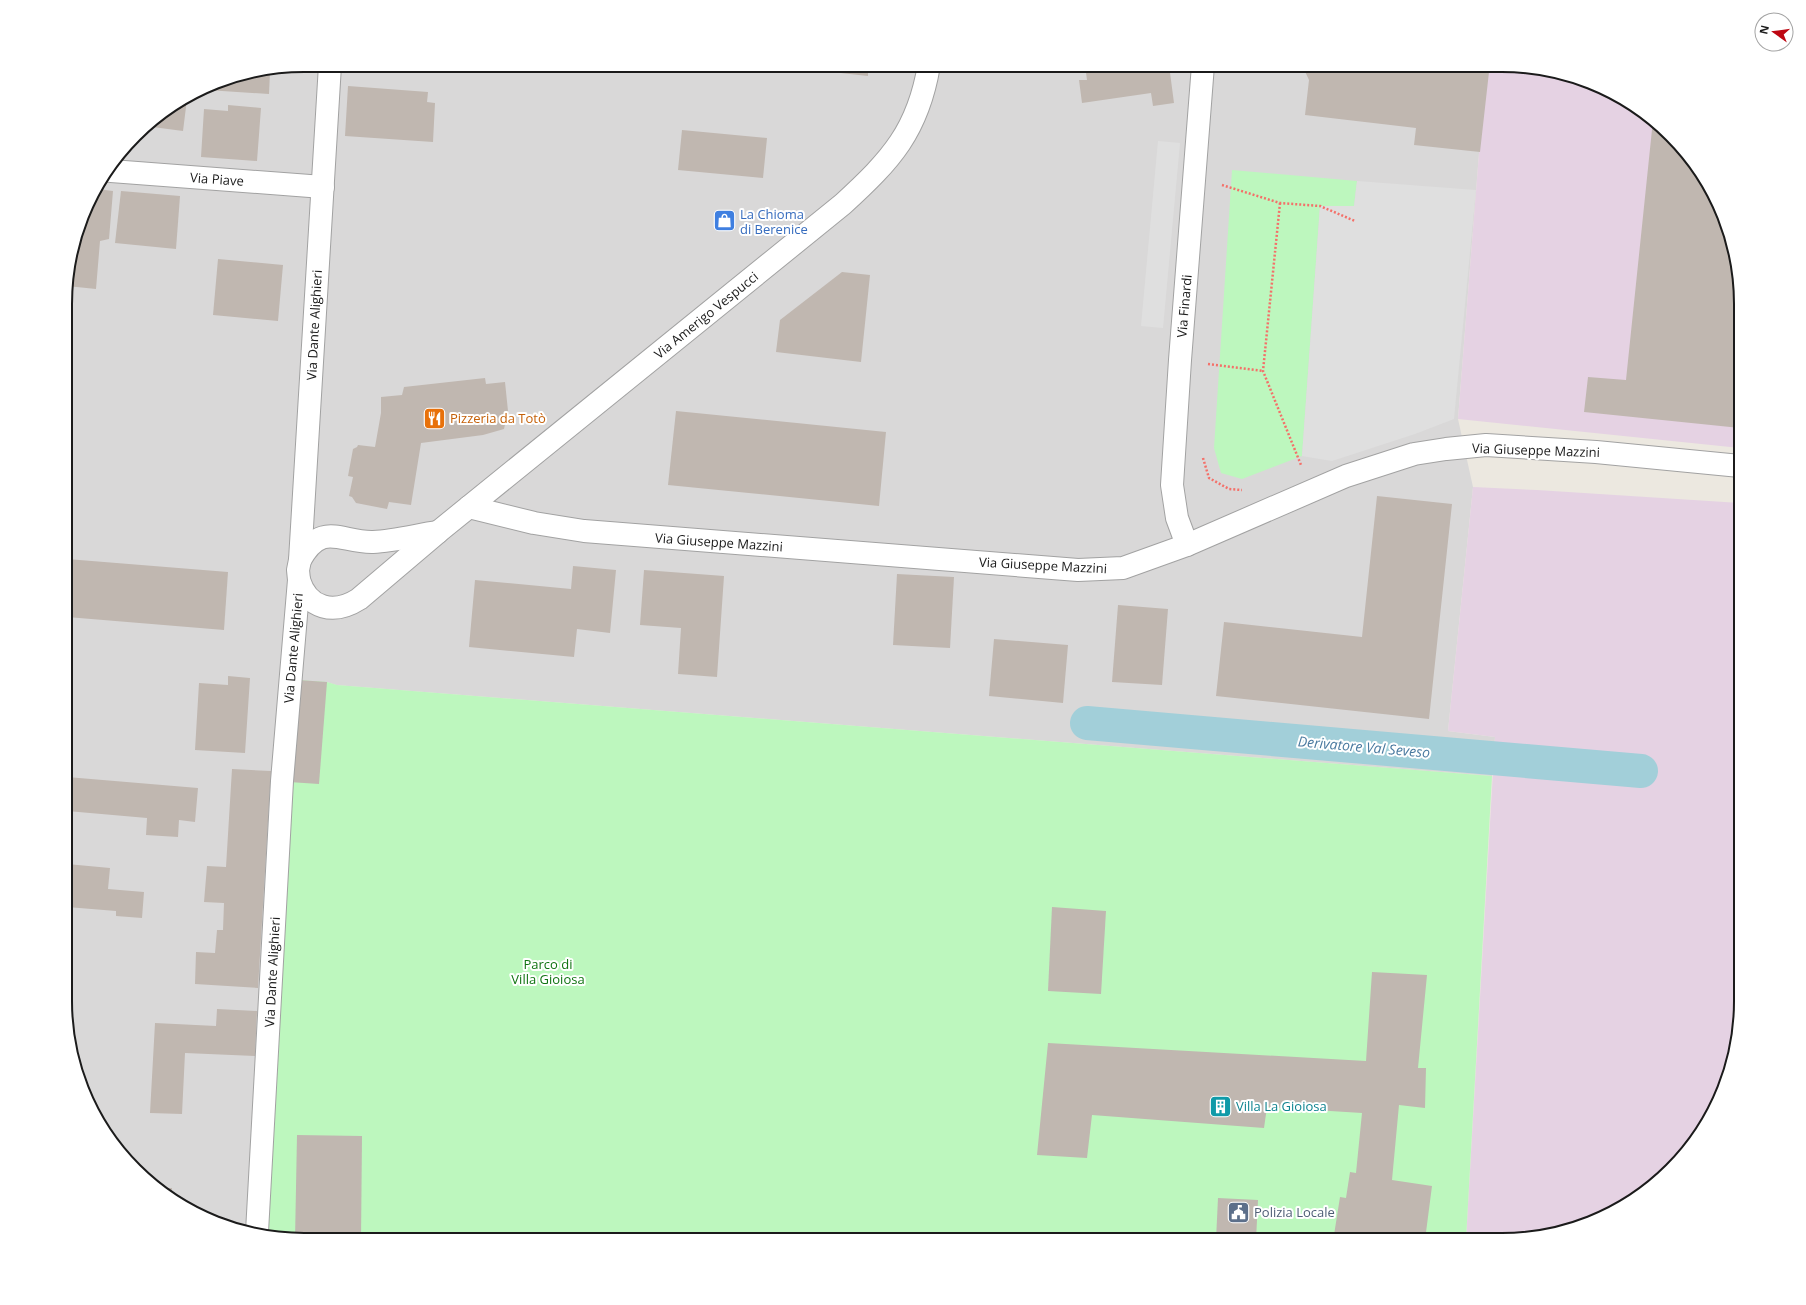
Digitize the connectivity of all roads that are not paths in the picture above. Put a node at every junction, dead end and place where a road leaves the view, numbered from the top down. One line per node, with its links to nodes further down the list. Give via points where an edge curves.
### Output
1 (330, 72): 5 (street, Via Dante Alighieri)
2 (928, 72): 7 (street, Via Amerigo Vespucci, via 919,108 893,154 844,204)
3 (1203, 72): 9 (street, Via Finardi, via 1172,485 1177,518)
4 (114, 171): 5 (street, Via Piave)
5 (323, 186): 10 (street, Via Dante Alighieri)
6 (1734, 465): 9 (street, Via Giuseppe Mazzini, via 1596,452 1486,445 1446,449 1414,454 1346,476)
7 (469, 507): 8 (street, Via Amerigo Vespucci); 9 (street, Via Giuseppe Mazzini, via 534,523 584,531 1078,570 1123,568)
8 (438, 532): 10 (street, via 374,542 329,536 311,543); 10 (street, Via Amerigo Vespucci, via 349,605 332,608 315,603 306,594)
9 (1187, 546)
10 (300, 570): 11 (street, Via Dante Alighieri, via 282,781)
11 (257, 1229)

